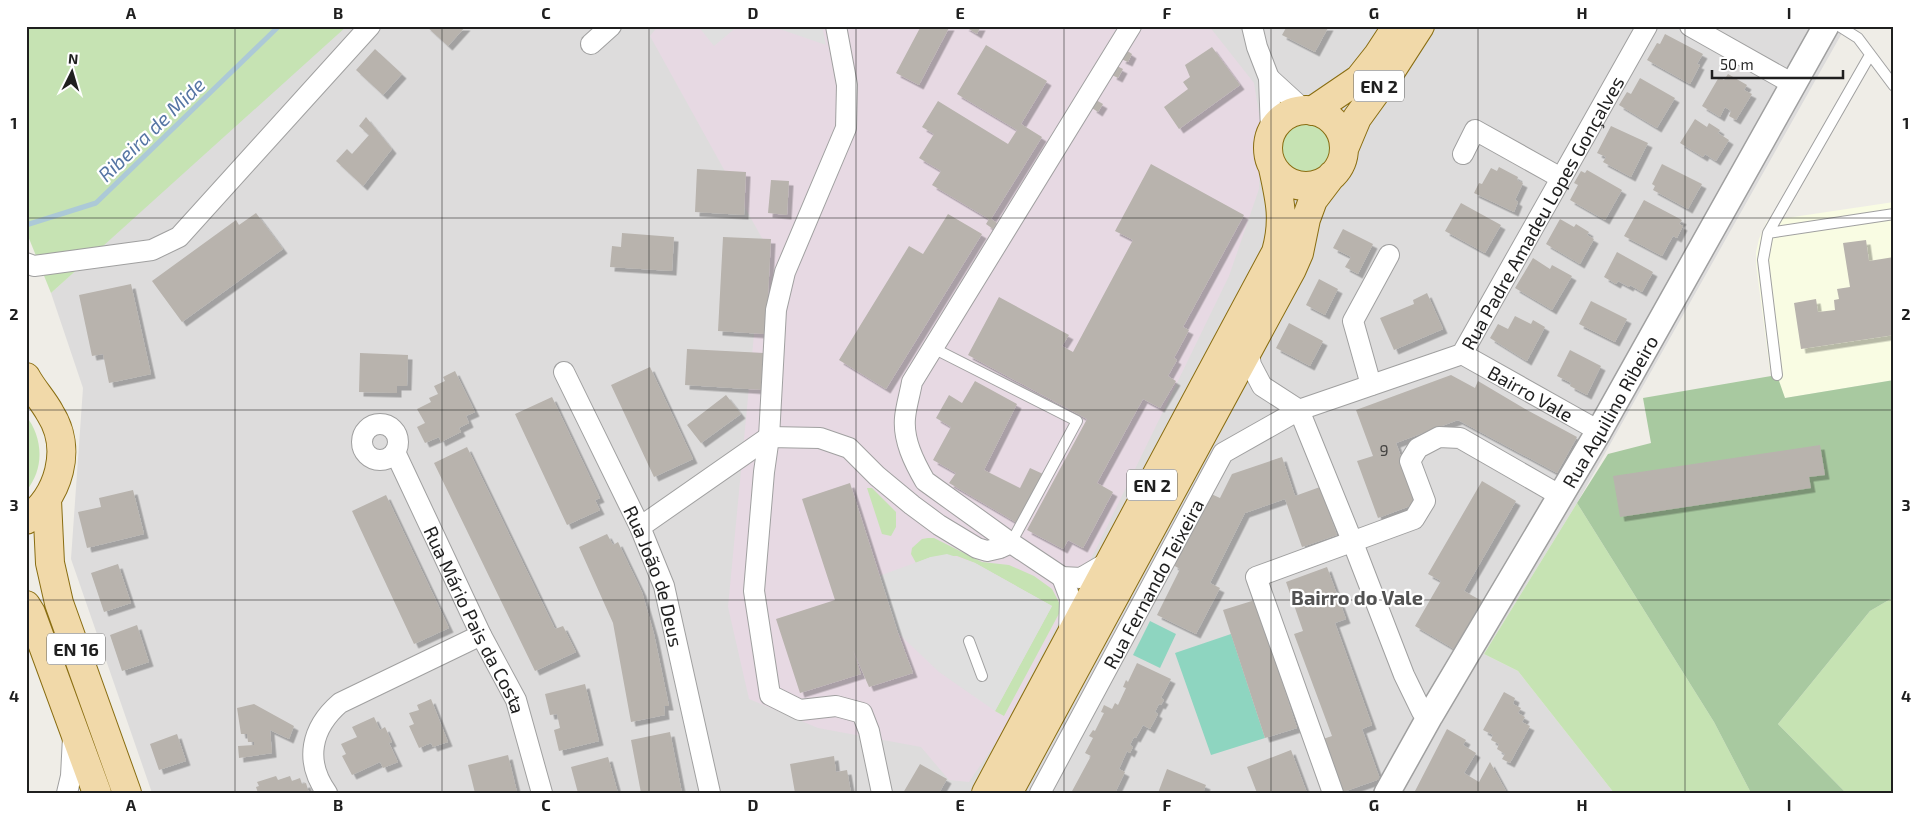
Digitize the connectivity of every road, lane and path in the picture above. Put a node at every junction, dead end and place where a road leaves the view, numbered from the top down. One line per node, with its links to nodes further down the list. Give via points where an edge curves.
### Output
1 (370, 26): 27 (street, via 179,237 152,250)
2 (611, 26): 12 (street)
3 (836, 26): 39 (street, via 847,85 846,128 785,272 776,310)
4 (1131, 26): 28 (street)
5 (1252, 26): 14 (street)
6 (1397, 26): 17 (main road, EN 2, via 1359,79)
7 (1420, 26): 19 (main road, EN 2, via 1357,118)
8 (1647, 26): 23 (street, Rua Padre Amadeu Lopes Gonçalves)
9 (1690, 26): 15 (street)
10 (1826, 26): 15 (street, Rua Aquilino Ribeiro)
11 (1839, 26): 13 (lane, via 1858,38)
12 (591, 44)
13 (1870, 55): 16 (lane); 25 (lane)
14 (1269, 78): 17 (street); 18 (street)
15 (1793, 84): 38 (street, Rua Aquilino Ribeiro)
16 (1894, 86)
17 (1308, 111): 18 (main road, EN 2, via 1289,114); 19 (main road, via 1331,120 1338,129)
18 (1271, 131): 21 (main road, EN 2, via 1268,156)
19 (1344, 149): 22 (main road, EN 2, via 1338,168)
20 (1463, 154): 23 (street, via 1476,130)
21 (1273, 168): 22 (main road, via 1290,183 1300,186 1312,186); 47 (main road, EN 2, via 1281,214 1276,252)
22 (1332, 175): 29 (main road, EN 2, via 1313,200 1300,253)
23 (1561, 178): 30 (street, Rua Padre Amadeu Lopes Gonçalves)
24 (1894, 214): 25 (lane)
25 (1768, 233): 32 (lane, via 1763,260)
26 (1389, 256): 33 (street, via 1353,321)
27 (29, 267)
28 (933, 348): 45 (street, via 912,382 905,419 910,452 925,481); 45 (lane, via 1077,421)
29 (1248, 350): 34 (street, via 1251,365); 36 (main road, EN 2)
30 (1462, 354): 33 (street, Rua Padre Amadeu Lopes Gonçalves); 38 (street, Bairro Vale)
31 (564, 372): 44 (street, Rua João de Deus)
32 (1777, 375)
33 (1371, 385): 37 (street, Rua Padre Amadeu Lopes Gonçalves)
34 (1262, 386): 36 (street); 37 (street)
35 (30, 387): 42 (main road, EN 16, via 51,413 60,434 62,457 58,480)
36 (1226, 389): 64 (main road, EN 2)
37 (1299, 410): 46 (street); 65 (street, Rua Fernando Teixeira, via 1223,453)
38 (1599, 431): 41 (street, Rua Aquilino Ribeiro)
39 (769, 437): 44 (street); 45 (street, via 820,438 849,448 912,505 977,548 987,551); 62 (street, via 754,591 770,694 800,710 836,706 862,713)
40 (395, 452): 50 (street, Rua Mário Pais da Costa)
41 (1561, 496): 46 (street, via 1460,438 1439,437 1418,448 1410,461 1425,501 1414,519); 54 (street, Rua Aquilino Ribeiro)
42 (47, 500): 43 (main road, EN 16); 58 (main road, EN 16, via 50,563 59,603)
43 (26, 520)
44 (640, 527): 61 (street, Rua João de Deus, via 664,586)
45 (1011, 543): 48 (street)
46 (1353, 543): 54 (street, via 1404,675 1422,712); 66 (street, via 1256,577)
47 (1110, 561): 48 (street, via 1081,578); 51 (main road, EN 2)
48 (1062, 577): 51 (street, via 1070,598)
49 (26, 605): 55 (main road, EN 16)
50 (481, 635): 59 (street, via 331,711 318,729 313,751 317,773); 60 (street, Rua Mário Pais da Costa, via 516,700)
51 (1069, 638): 63 (main road, EN 2)
52 (969, 641): 53 (lane)
53 (982, 676)
54 (1430, 716): 67 (street, Rua Aquilino Ribeiro)
55 (74, 728): 56 (street); 57 (main road, EN 16)
56 (67, 793)
57 (96, 793)
58 (128, 793)
59 (327, 793)
60 (542, 793)
61 (710, 793)
62 (882, 793)
63 (986, 793)
64 (1008, 793)
65 (1040, 793)
66 (1333, 793)
67 (1387, 793)

